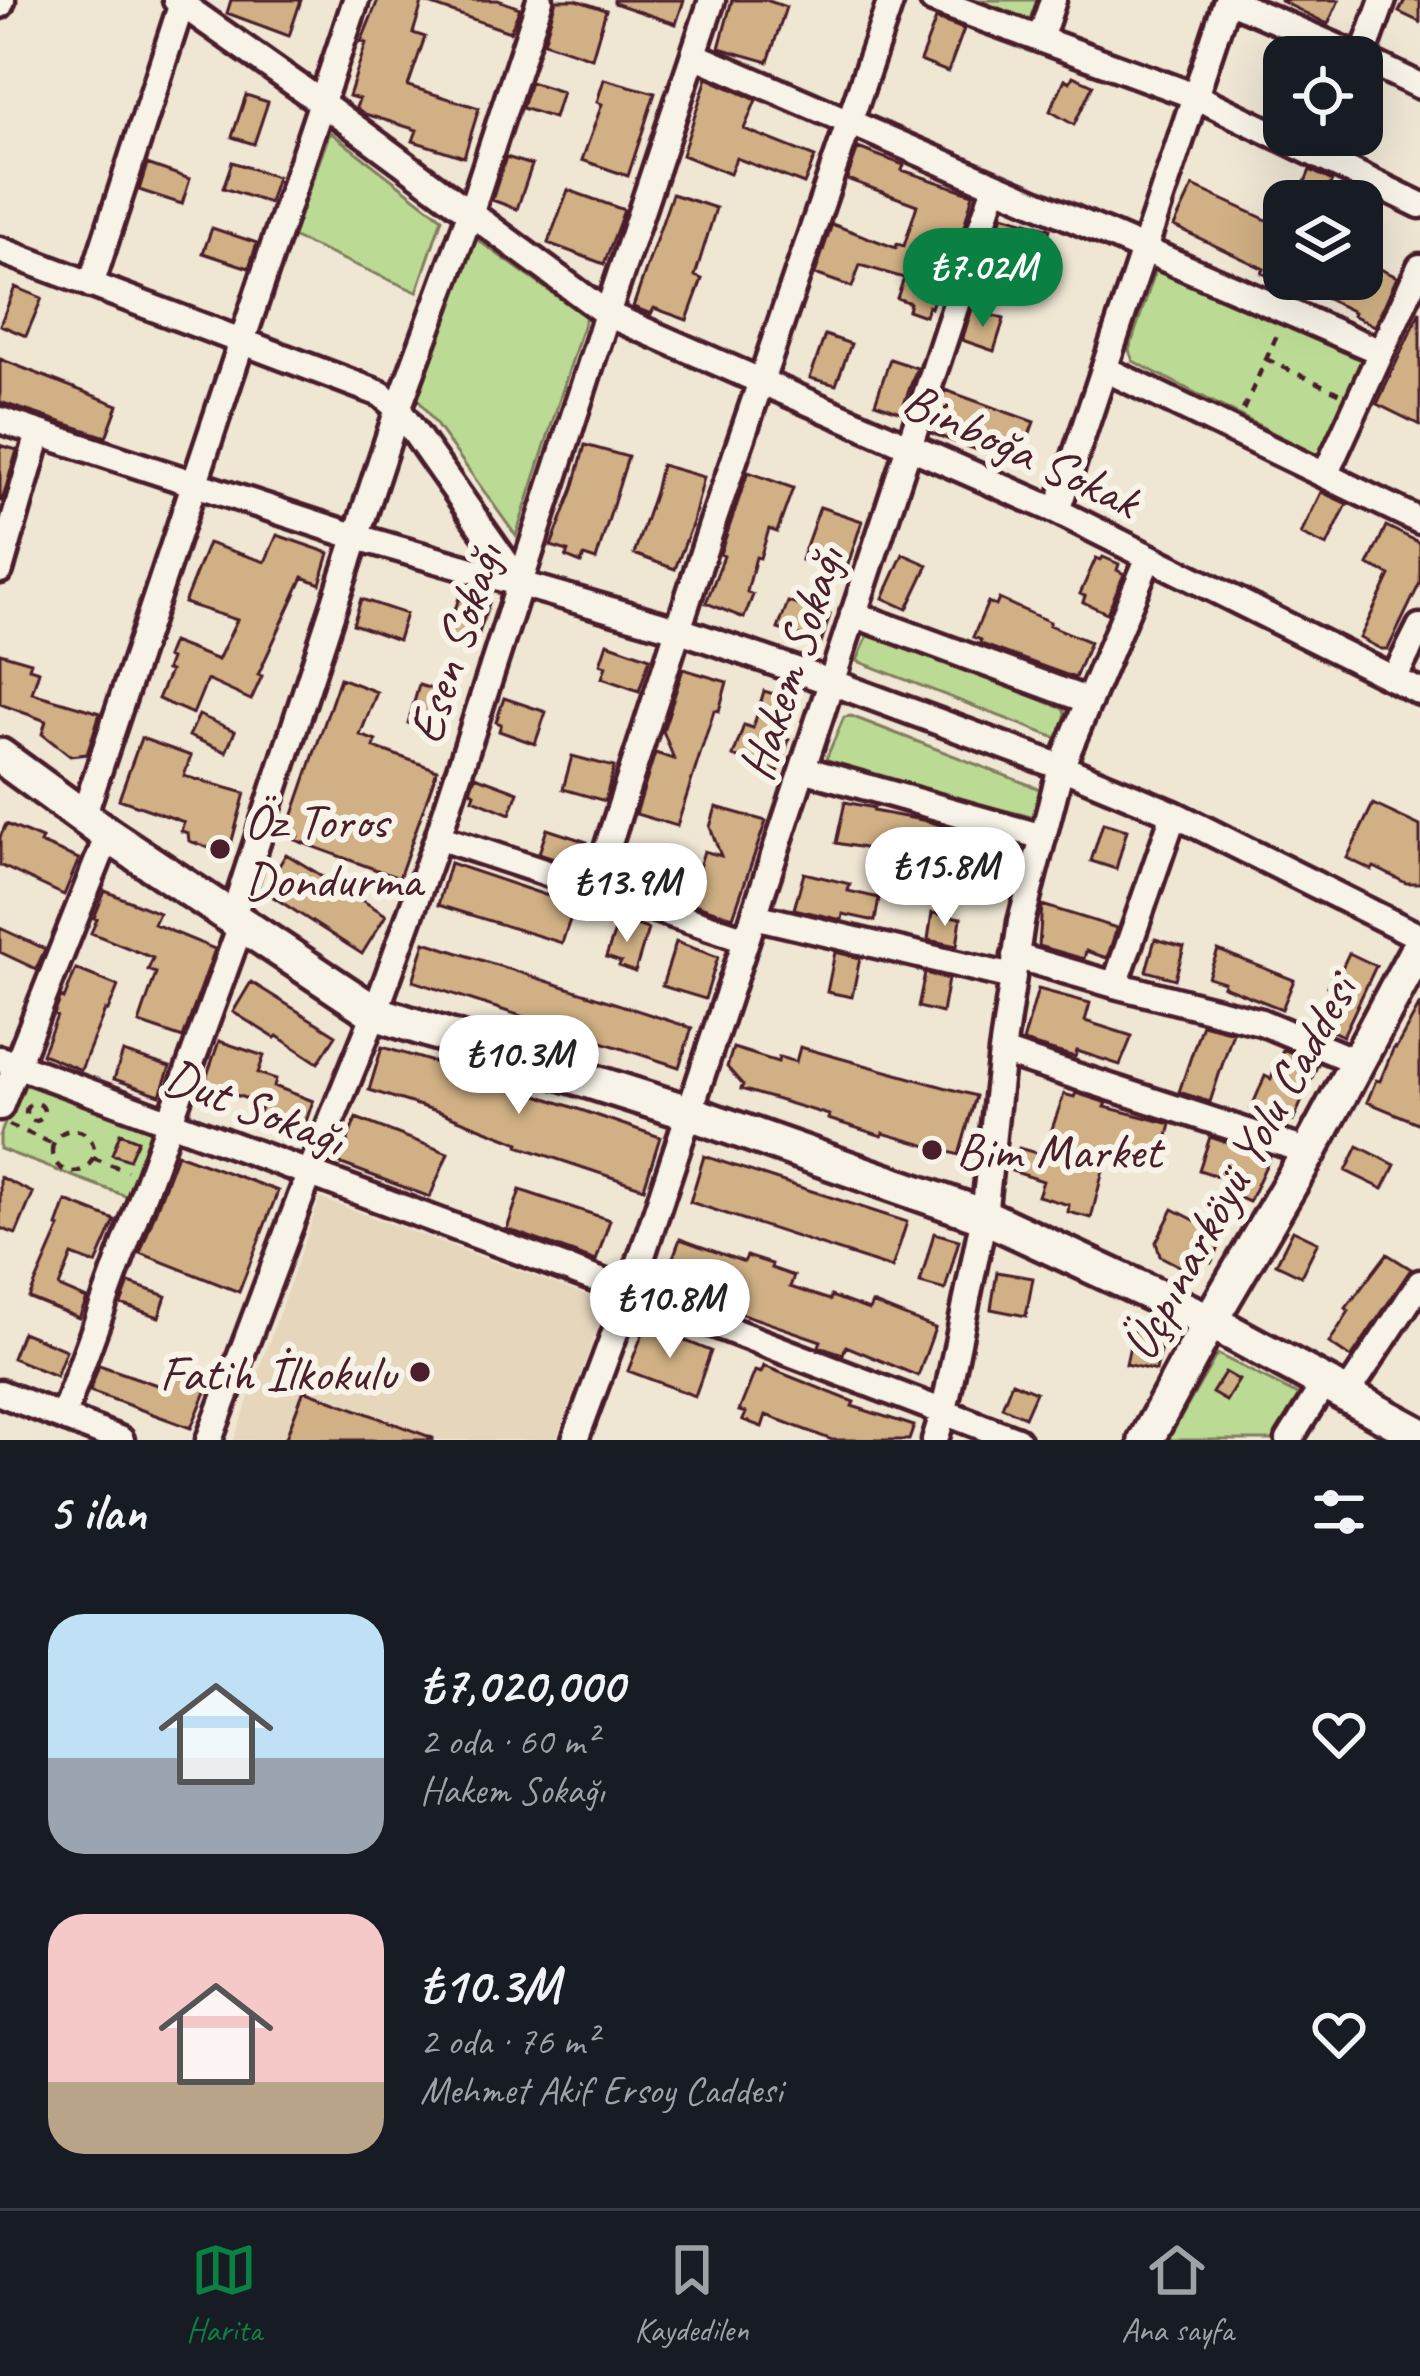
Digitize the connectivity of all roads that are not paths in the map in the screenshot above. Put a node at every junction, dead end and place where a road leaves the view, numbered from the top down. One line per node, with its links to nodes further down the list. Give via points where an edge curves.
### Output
1 (356, 0): 17 (street)
2 (540, 0): 21 (street)
3 (712, 0): 13 (street, Esen Sokağı)
4 (891, 0): 18 (street)
5 (934, 0): 12 (street)
6 (1053, 0): 12 (street)
7 (1228, 0): 10 (street); 16 (street)
8 (1383, 0): 11 (street)
9 (180, 1): 17 (street, Binboğa Sokak); 25 (street)
10 (1311, 36)
11 (1370, 36)
12 (1040, 39): 16 (street)
13 (694, 55): 18 (street); 26 (street, Esen Sokağı)
14 (1383, 68): 15 (street)
15 (1420, 86)
16 (1195, 96): 20 (street); 23 (street)
17 (322, 103): 21 (street, Binboğa Sokak); 27 (street)
18 (849, 122): 19 (street); 30 (street)
19 (995, 186): 23 (street); 34 (street, Hakem Sokağı)
20 (1420, 205)
21 (470, 214): 26 (street, Binboğa Sokak); 31 (street)
22 (0, 250): 25 (street)
23 (1144, 250): 28 (street); 29 (street)
24 (1420, 267): 28 (street)
25 (91, 285): 27 (street)
26 (607, 314): 30 (street, Binboğa Sokak); 42 (street, Esen Sokağı)
27 (242, 342): 31 (street, via 381,394); 36 (street)
28 (1381, 352): 35 (street)
29 (1105, 369): 35 (street); 37 (street)
30 (761, 382): 34 (street, Binboğa Sokak); 45 (street)
31 (398, 409): 39 (street); 42 (street)
32 (0, 420): 33 (street)
33 (39, 433): 36 (street); 41 (street)
34 (909, 445): 37 (street, Binboğa Sokak); 43 (street, Hakem Sokağı)
35 (1325, 475): 38 (street)
36 (194, 485): 39 (street); 54 (street)
37 (1058, 511): 40 (street, Binboğa Sokak)
38 (1420, 520)
39 (357, 537): 42 (street); 58 (street)
40 (1149, 557): 46 (street, Binboğa Sokak); 49 (street)
41 (0, 570)
42 (521, 584): 45 (street); 55 (street, Esen Sokağı)
43 (854, 614): 47 (street, Hakem Sokağı); 49 (street)
44 (1420, 627): 46 (street)
45 (677, 629): 47 (street); 57 (street)
46 (1394, 679): 48 (street, Binboğa Sokak)
47 (831, 682): 51 (street); 52 (street, Hakem Sokağı)
48 (1420, 692)
49 (1089, 700): 51 (street)
50 (0, 756): 54 (main road)
51 (1060, 767): 53 (street); 56 (street)
52 (803, 769): 56 (street); 59 (street, Hakem Sokağı)
53 (1174, 814): 60 (street); 62 (street)
54 (95, 826): 58 (main road); 65 (street)
55 (438, 837): 57 (street); 63 (street, Esen Sokağı)
56 (1042, 837): 61 (street)
57 (594, 889): 59 (street)
58 (236, 922): 63 (main road); 69 (street)
59 (750, 928): 61 (street); 67 (street, Hakem Sokağı)
60 (1420, 941): 66 (main road, Üçpınarköyü Yolu Caddesi)
61 (1014, 966): 62 (street); 64 (street)
62 (1115, 985): 66 (street, via 1261,1022)
63 (375, 1012): 67 (main road); 71 (street, Esen Sokağı)
64 (1002, 1052): 70 (street); 72 (street)
65 (8, 1062): 68 (street); 69 (street, Dut Sokağı)
66 (1357, 1062): 70 (main road, Üçpınarköyü Yolu Caddesi)
67 (690, 1113): 72 (main road); 74 (street, Hakem Sokağı)
68 (2, 1115)
69 (170, 1121): 71 (street, Dut Sokağı); 79 (street)
70 (1309, 1151): 75 (main road, Üçpınarköyü Yolu Caddesi)
71 (309, 1175): 74 (street, Dut Sokağı); 82 (street, Esen Sokağı)
72 (984, 1216): 75 (main road); 78 (street)
73 (1420, 1283): 76 (street)
74 (630, 1292): 78 (street, Dut Sokağı); 83 (street, Hakem Sokağı)
75 (1210, 1321): 76 (main road); 86 (main road, Üçpınarköyü Yolu Caddesi)
76 (1336, 1388): 80 (main road); 87 (street)
77 (0, 1393): 79 (street)
78 (944, 1411): 84 (street); 85 (street, Dut Sokağı)
79 (63, 1416): 81 (street)
80 (1420, 1435)
81 (120, 1440)
82 (209, 1440)
83 (575, 1440)
84 (935, 1440)
85 (1017, 1440)
86 (1146, 1440)
87 (1288, 1440)

